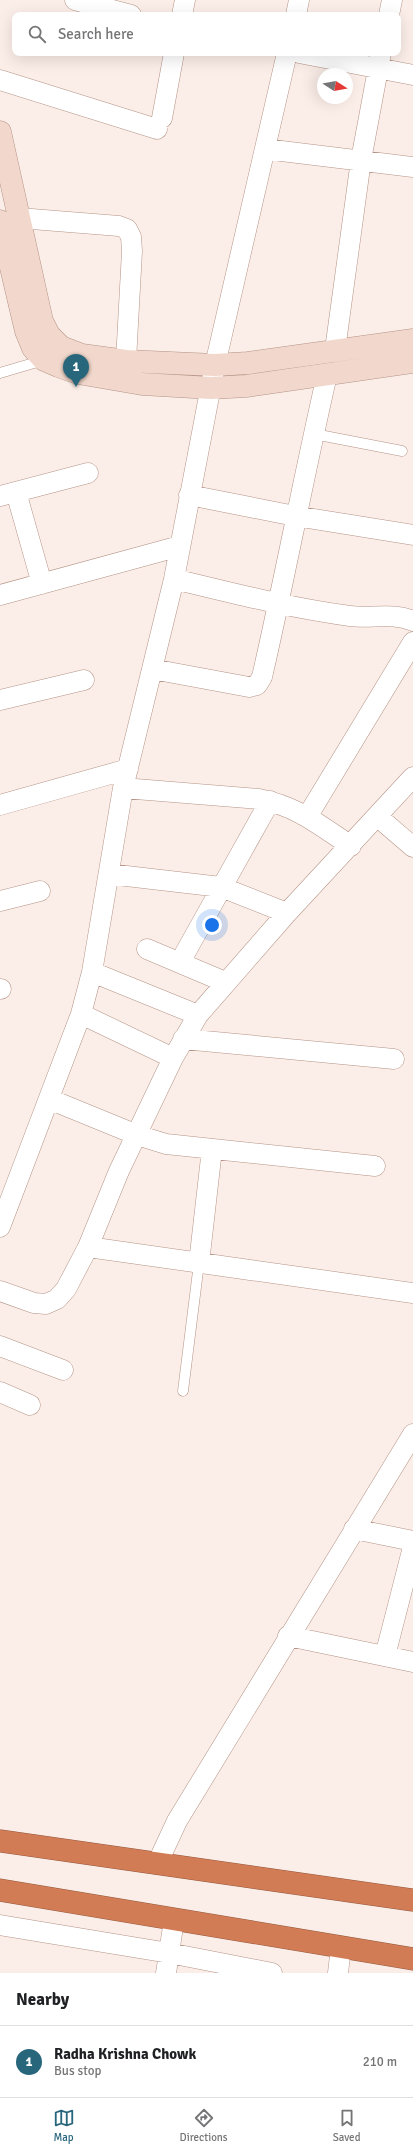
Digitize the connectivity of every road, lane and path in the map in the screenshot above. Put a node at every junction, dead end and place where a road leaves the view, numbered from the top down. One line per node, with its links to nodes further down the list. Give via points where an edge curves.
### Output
1 (75, 0): 5 (street)
2 (185, 0): 6 (street)
3 (299, 0): 7 (street)
4 (392, 0): 8 (street)
5 (120, 12)
6 (183, 12)
7 (297, 12)
8 (390, 12)
9 (173, 56): 14 (street, via 159,124)
10 (286, 56): 16 (street)
11 (329, 56): 12 (street)
12 (380, 61): 13 (street); 17 (street)
13 (413, 75)
14 (0, 80)
15 (0, 132): 19 (street)
16 (265, 149): 17 (street); 25 (street)
17 (361, 160): 18 (street); 21 (street)
18 (413, 167)
19 (10, 220): 22 (street, via 26,331 33,348); 23 (street, via 42,321 49,335 61,347 82,355); 23 (street, via 119,226 127,229 131,237 132,251)
20 (413, 340): 21 (street)
21 (335, 350): 25 (street, via 248,363)
22 (44, 360): 26 (lane); 28 (street, via 78,373 101,378 174,387)
23 (126, 360): 25 (street)
24 (413, 362): 27 (street)
25 (215, 365): 28 (street)
26 (0, 372)
27 (327, 375): 28 (street); 29 (street)
28 (210, 388): 33 (street)
29 (314, 434): 30 (lane); 34 (street)
30 (402, 451)
31 (88, 473): 32 (street)
32 (8, 494): 38 (street)
33 (189, 495): 34 (street); 36 (street)
34 (295, 516): 35 (street); 40 (street)
35 (413, 535)
36 (180, 546): 37 (street); 38 (street)
37 (174, 579): 40 (street); 43 (street)
38 (42, 584): 39 (street)
39 (0, 595)
40 (278, 604): 41 (street, via 351,616 387,616); 43 (street, via 262,677 257,685 249,687)
41 (413, 621)
42 (413, 642): 51 (street)
43 (152, 669): 46 (street)
44 (84, 680): 45 (street)
45 (0, 700)
46 (128, 769): 48 (street); 50 (street)
47 (413, 778): 52 (street)
48 (123, 788): 49 (street); 55 (street)
49 (270, 801): 51 (street, via 289,806); 56 (street)
50 (0, 805)
51 (307, 817): 53 (street)
52 (378, 817): 53 (street); 54 (street)
53 (351, 846): 59 (street)
54 (413, 847)
55 (110, 874): 56 (street); 62 (street)
56 (221, 887): 59 (street); 61 (street)
57 (40, 891): 58 (street)
58 (0, 901)
59 (287, 913): 63 (street)
60 (147, 949): 61 (street)
61 (180, 962): 63 (street)
62 (92, 972): 64 (street); 65 (street)
63 (225, 982): 65 (street)
64 (81, 1014): 67 (street); 69 (street)
65 (198, 1015): 66 (street)
66 (183, 1039): 67 (street); 68 (street)
67 (173, 1058): 70 (street)
68 (394, 1059)
69 (49, 1099): 70 (street); 73 (street)
70 (137, 1135): 71 (street, via 166,1144); 74 (street, via 119,1171)
71 (212, 1149): 72 (street); 75 (street)
72 (375, 1166)
73 (0, 1227)
74 (88, 1247): 75 (street); 76 (street, via 66,1289 57,1300 46,1304 34,1303)
75 (199, 1263): 77 (street); 80 (lane)
76 (0, 1291)
77 (413, 1293)
78 (0, 1346): 79 (street)
79 (63, 1370)
80 (183, 1391)
81 (0, 1392): 82 (street)
82 (30, 1405)
83 (413, 1434): 84 (street)
84 (354, 1529): 85 (street); 87 (street)
85 (413, 1541)
86 (413, 1547): 88 (street)
87 (288, 1636): 88 (street); 91 (street, via 177,1821)
88 (385, 1656): 89 (street)
89 (413, 1662)
90 (0, 1841): 91 (highway)
91 (158, 1864): 93 (highway)
92 (0, 1890): 94 (highway)
93 (413, 1900)
94 (174, 1920): 96 (highway); 97 (street)
95 (0, 1925): 97 (street)
96 (341, 1947): 98 (highway); 101 (street)
97 (169, 1952): 99 (street); 100 (street)
98 (413, 1960)
99 (166, 1973)
100 (272, 1973)
101 (338, 1973)

